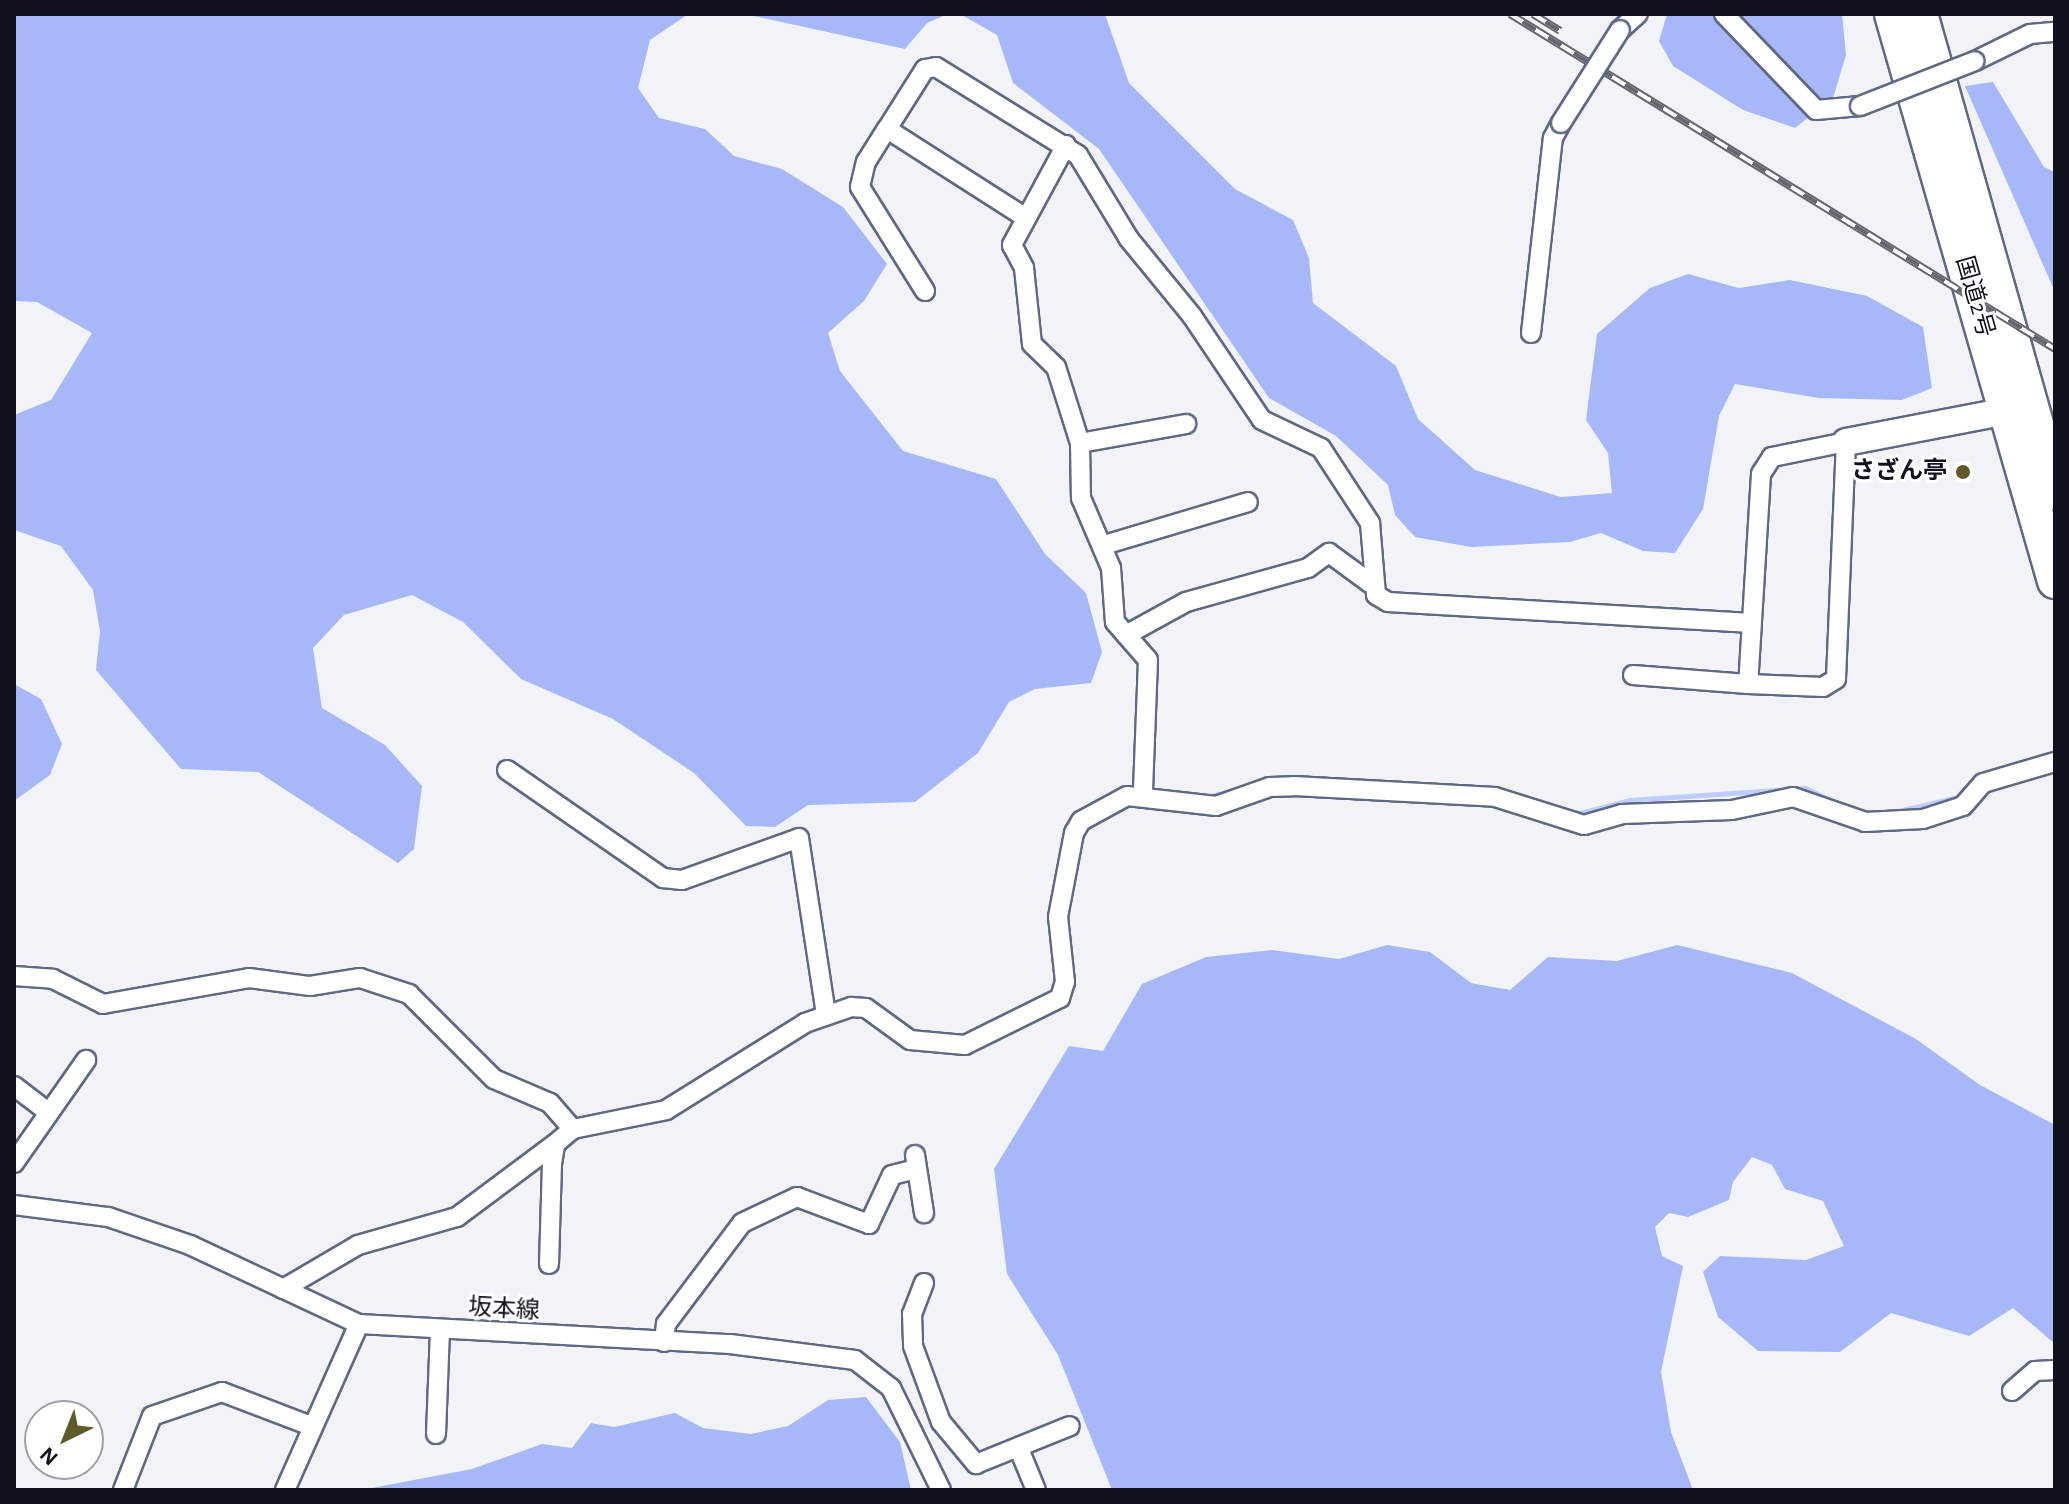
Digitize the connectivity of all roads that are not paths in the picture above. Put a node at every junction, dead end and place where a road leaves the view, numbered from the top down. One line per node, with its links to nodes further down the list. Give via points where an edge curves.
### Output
1 (1638, 14): 10 (street, bridge, via 1620,30 1553,138)
2 (1724, 14): 5 (street, bridge, via 1816,110 1860,106 2030,34)
3 (1892, 14): 11 (highway, 国道2号)
4 (1920, 14): 11 (highway, 国道2号)
5 (2055, 32)
6 (887, 129): 7 (street, via 925,69 936,67); 8 (street); 9 (street, via 866,162 860,187)
7 (1066, 145): 8 (street); 19 (street, via 1095,176 1129,239 1192,316 1262,420 1321,448 1370,523 1375,541)
8 (1023, 216): 14 (street, via 1012,245 1024,268 1032,344 1056,367)
9 (925, 291)
10 (1531, 333)
11 (2018, 409): 13 (street); 15 (highway, 国道2号); 18 (highway, 国道2号)
12 (1186, 424): 14 (street)
13 (1846, 442): 20 (street, via 1772,457 1761,474); 23 (street, via 1836,679 1823,687)
14 (1080, 443): 17 (street, via 1081,498)
15 (2055, 492)
16 (1248, 502): 17 (street)
17 (1104, 545): 21 (street, via 1112,610)
18 (2055, 581)
19 (1370, 583): 20 (street, via 1388,602); 21 (street, via 1329,553 1308,568 1186,602)
20 (1751, 623): 23 (street)
21 (1126, 635): 26 (street, via 1150,670 1143,692)
22 (1633, 675): 23 (street)
23 (1748, 684)
24 (2055, 762): 26 (street, via 1983,783 1963,806 1923,819 1865,822 1793,797 1732,810 1622,814 1584,825 1495,797 1270,787 1216,806)
25 (507, 770): 28 (street, via 663,878 682,880 799,838)
26 (1143, 793): 28 (street, via 1102,808 1074,833 1058,917 1065,982 1047,1008 965,1045 910,1040 866,1008)
27 (14, 976): 32 (street, via 53,979 103,1004 249,978 381,984 409,994 494,1079 550,1103)
28 (826, 1015): 32 (street, via 712,1076 666,1110)
29 (86, 1060): 31 (street)
30 (14, 1086): 31 (street)
31 (48, 1112): 34 (street)
32 (573, 1129): 33 (street)
33 (555, 1144): 37 (street); 39 (street, via 457,1217 358,1245)
34 (14, 1163)
35 (14, 1205): 39 (street, 坂本線, via 108,1217 190,1245)
36 (924, 1213): 42 (street, via 915,1162 892,1175 869,1224 797,1197 742,1223 666,1324)
37 (549, 1264)
38 (924, 1283): 48 (street, via 911,1328 941,1422 976,1464)
39 (283, 1289): 40 (street, 坂本線)
40 (359, 1324): 41 (street, 坂本線); 45 (street)
41 (440, 1331): 42 (street, 坂本線); 47 (street)
42 (664, 1342): 51 (street, 坂本線, via 855,1360 891,1388)
43 (2055, 1370): 44 (street, via 2035,1371)
44 (2012, 1391)
45 (311, 1426): 49 (street, via 222,1392 152,1416); 50 (street)
46 (1070, 1426): 48 (street)
47 (436, 1434)
48 (1019, 1449): 52 (street)
49 (123, 1490)
50 (285, 1490)
51 (941, 1490)
52 (1036, 1490)

